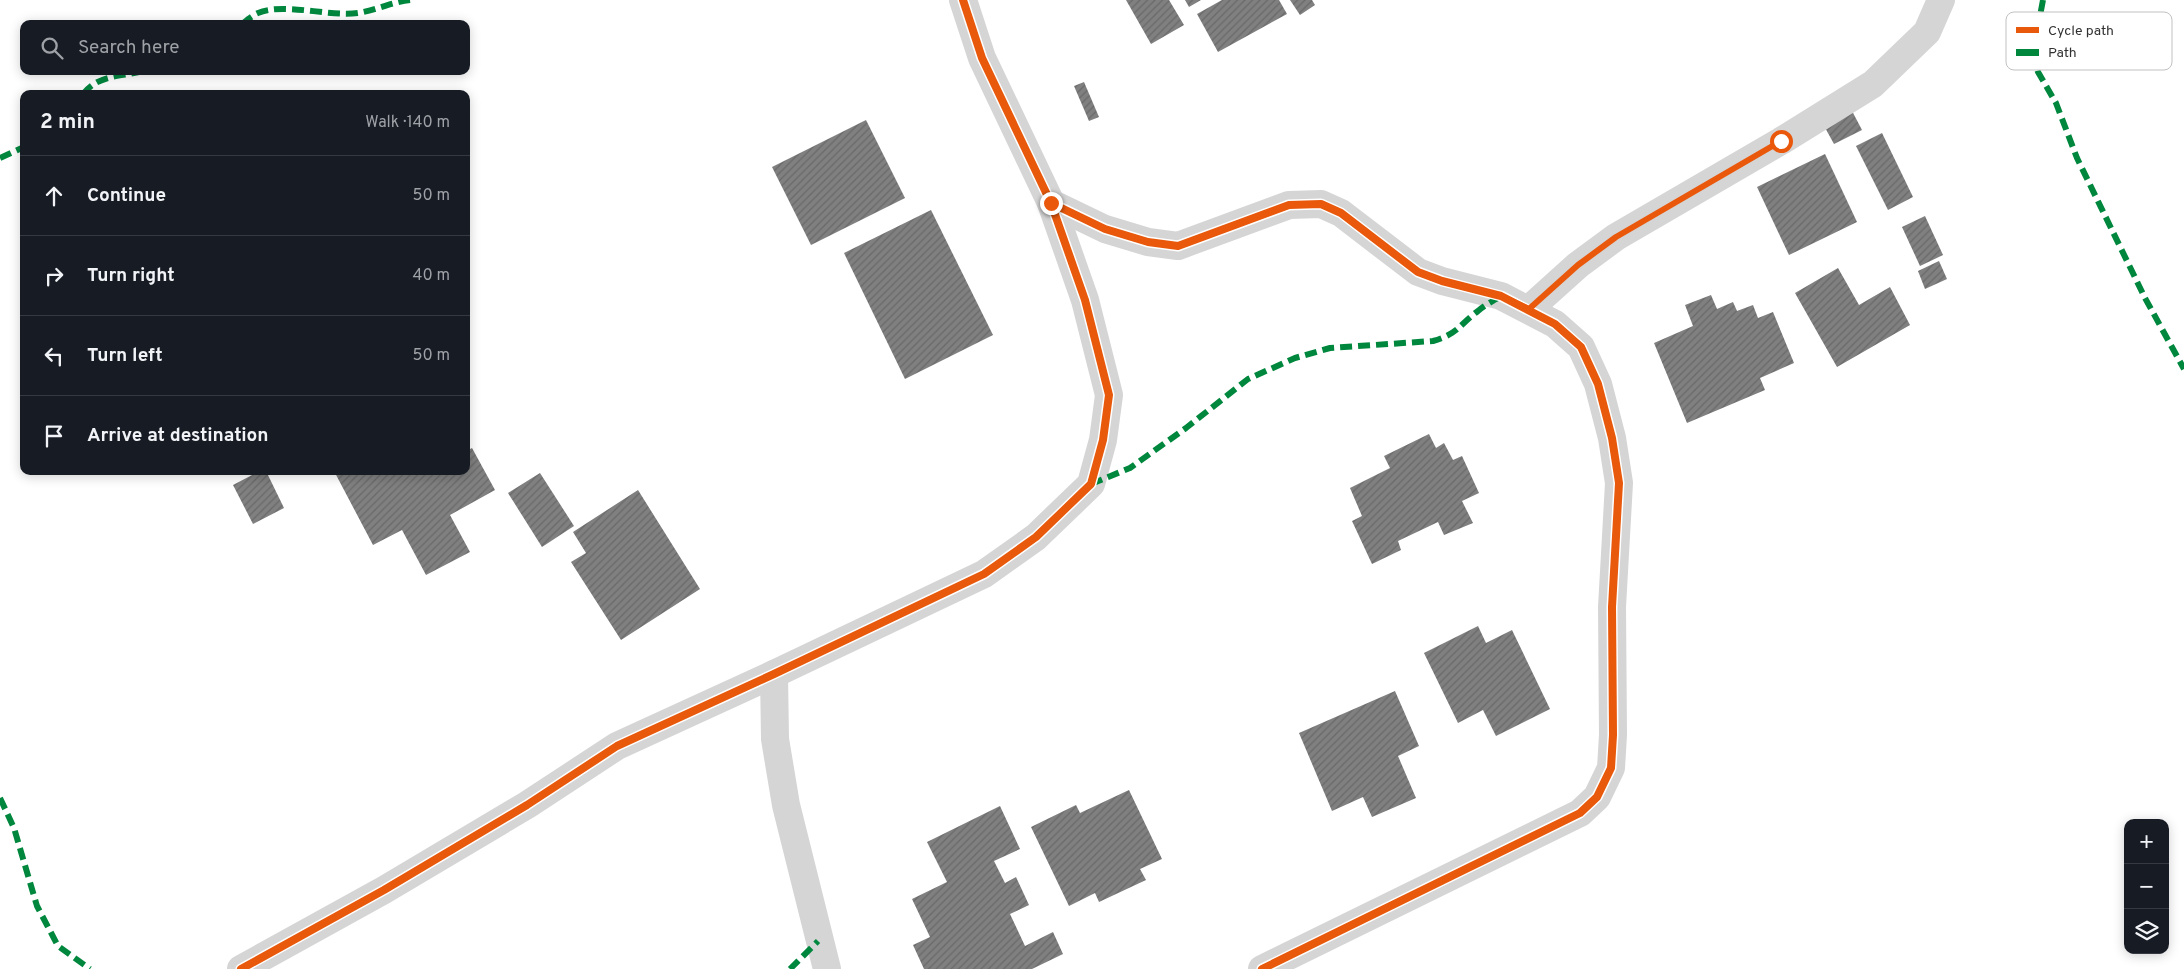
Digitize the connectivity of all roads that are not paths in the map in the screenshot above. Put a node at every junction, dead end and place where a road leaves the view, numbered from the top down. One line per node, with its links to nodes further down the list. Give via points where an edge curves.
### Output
1 (962, 0): 3 (street, via 982,58)
2 (1941, 0): 4 (street, via 1927,32 1873,84 1616,237 1578,265)
3 (1051, 203): 4 (street, via 1105,229 1148,242 1178,246 1290,205 1321,204 1341,213 1418,272 1501,296); 5 (street, via 1085,300 1109,395 1103,440 1091,484 1036,537 984,574)
4 (1529, 309): 8 (street, via 1555,324 1581,347 1598,384 1612,438 1619,483 1612,607 1613,735 1610,768 1597,797 1580,812)
5 (774, 674): 6 (street, via 617,746 528,805); 7 (street, via 774,739 786,805)
6 (241, 969)
7 (827, 969)
8 (1262, 969)

